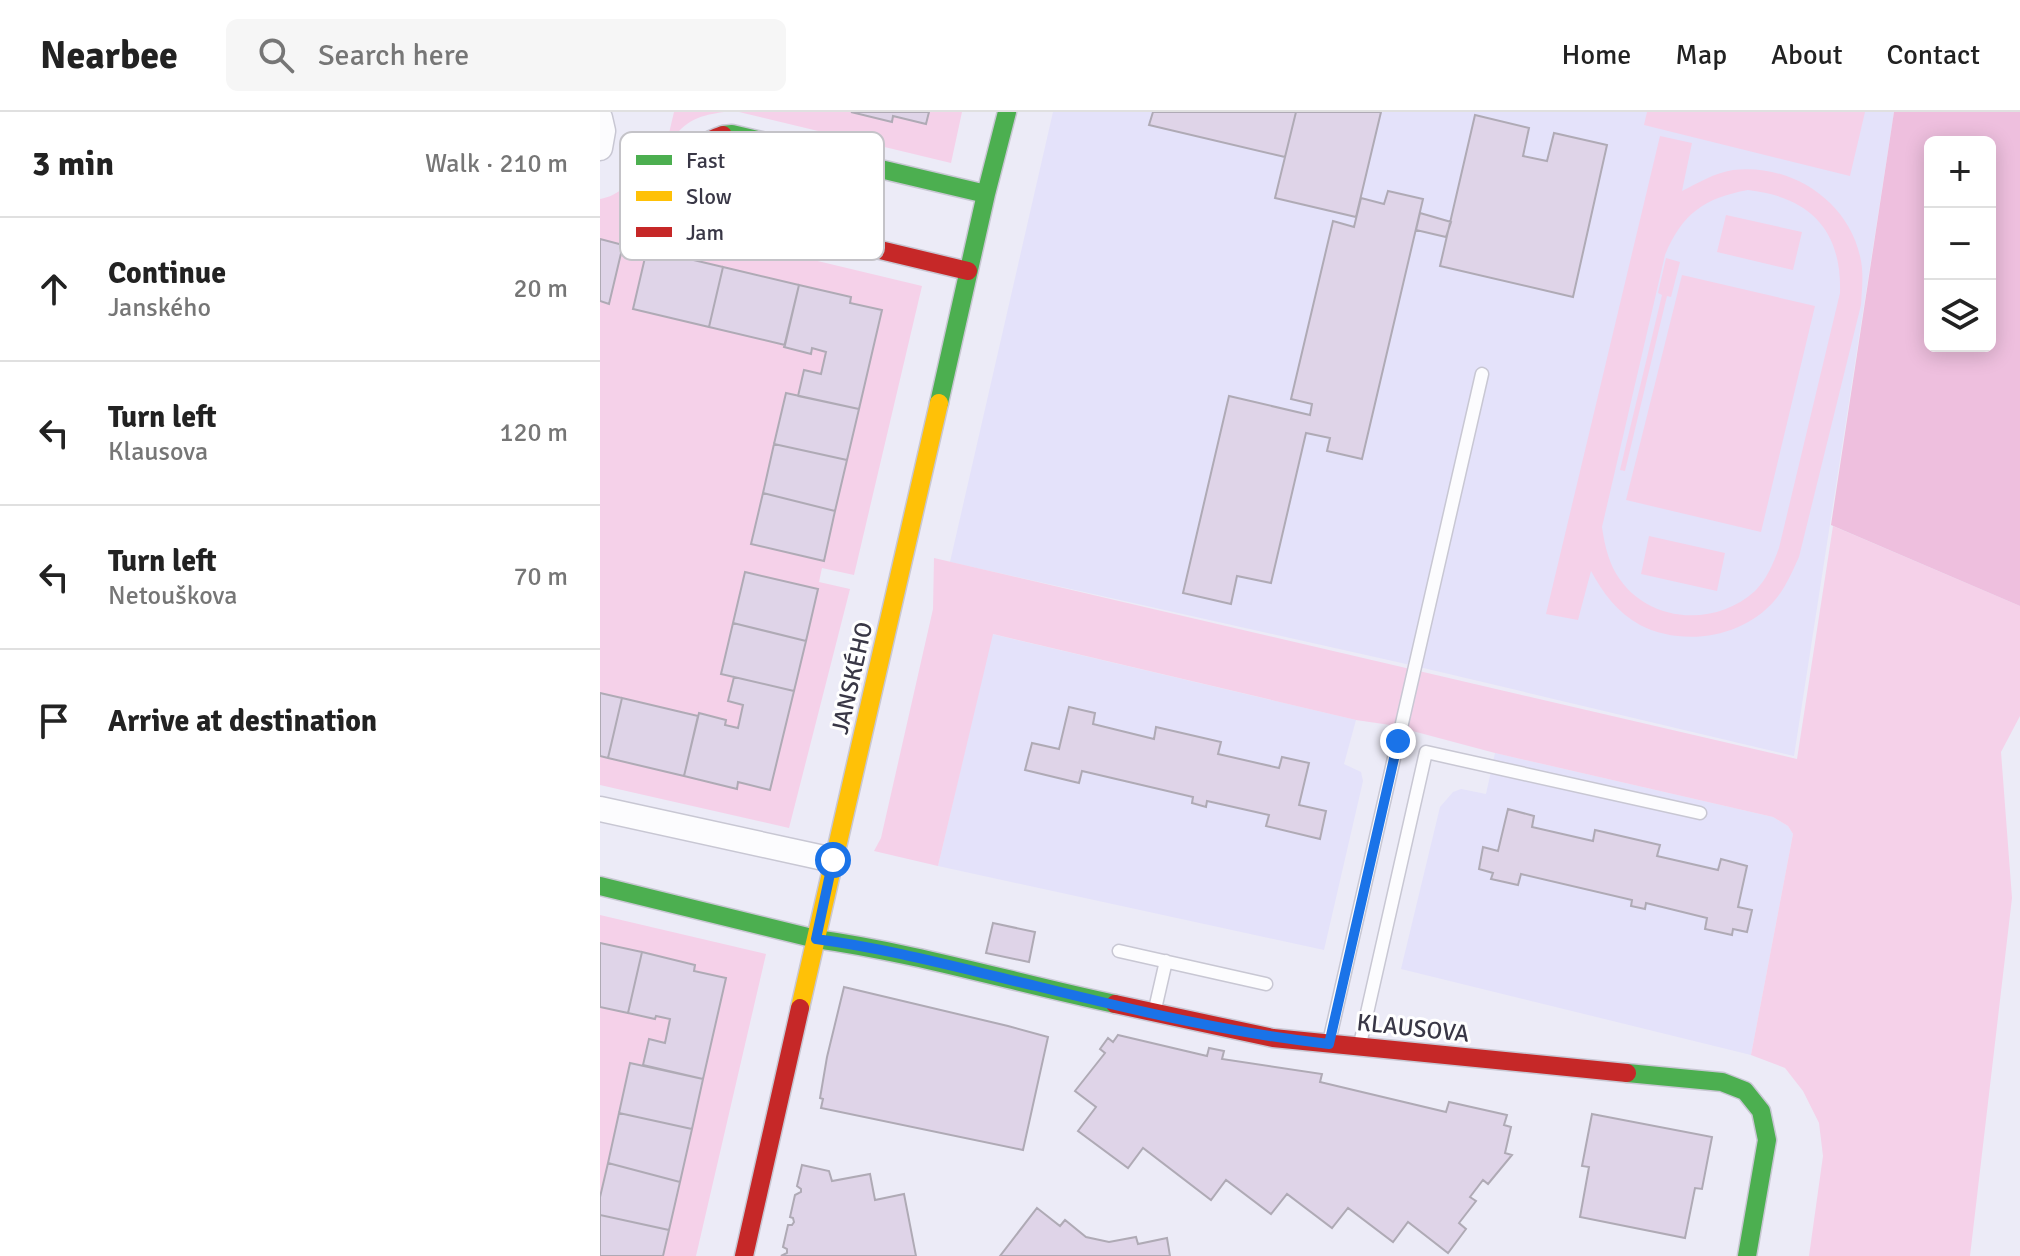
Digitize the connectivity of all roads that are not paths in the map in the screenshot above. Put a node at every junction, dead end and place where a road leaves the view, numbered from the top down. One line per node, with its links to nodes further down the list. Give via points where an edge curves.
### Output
1 (1007, 112): 5 (street, JANSKÉHO)
2 (600, 118): 3 (street)
3 (600, 148)
4 (884, 170): 5 (street)
5 (986, 194): 7 (street, JANSKÉHO)
6 (884, 251): 7 (street)
7 (968, 271): 11 (street, JANSKÉHO)
8 (1482, 374): 18 (lane)
9 (600, 809): 11 (street)
10 (1700, 813): 19 (lane, via 1426,752)
11 (833, 860): 13 (street, JANSKÉHO)
12 (600, 886): 13 (street, KLAUSOVA)
13 (816, 939): 17 (street, KLAUSOVA, via 922,958); 20 (street, JANSKÉHO)
14 (1119, 951): 15 (lane)
15 (1166, 961): 16 (lane); 17 (lane)
16 (1266, 984)
17 (1153, 1014): 18 (street, KLAUSOVA)
18 (1329, 1044): 19 (street, KLAUSOVA)
19 (1359, 1047): 21 (street, KLAUSOVA, via 1722,1082 1745,1091 1761,1111 1767,1140)
20 (744, 1256)
21 (1747, 1256)

